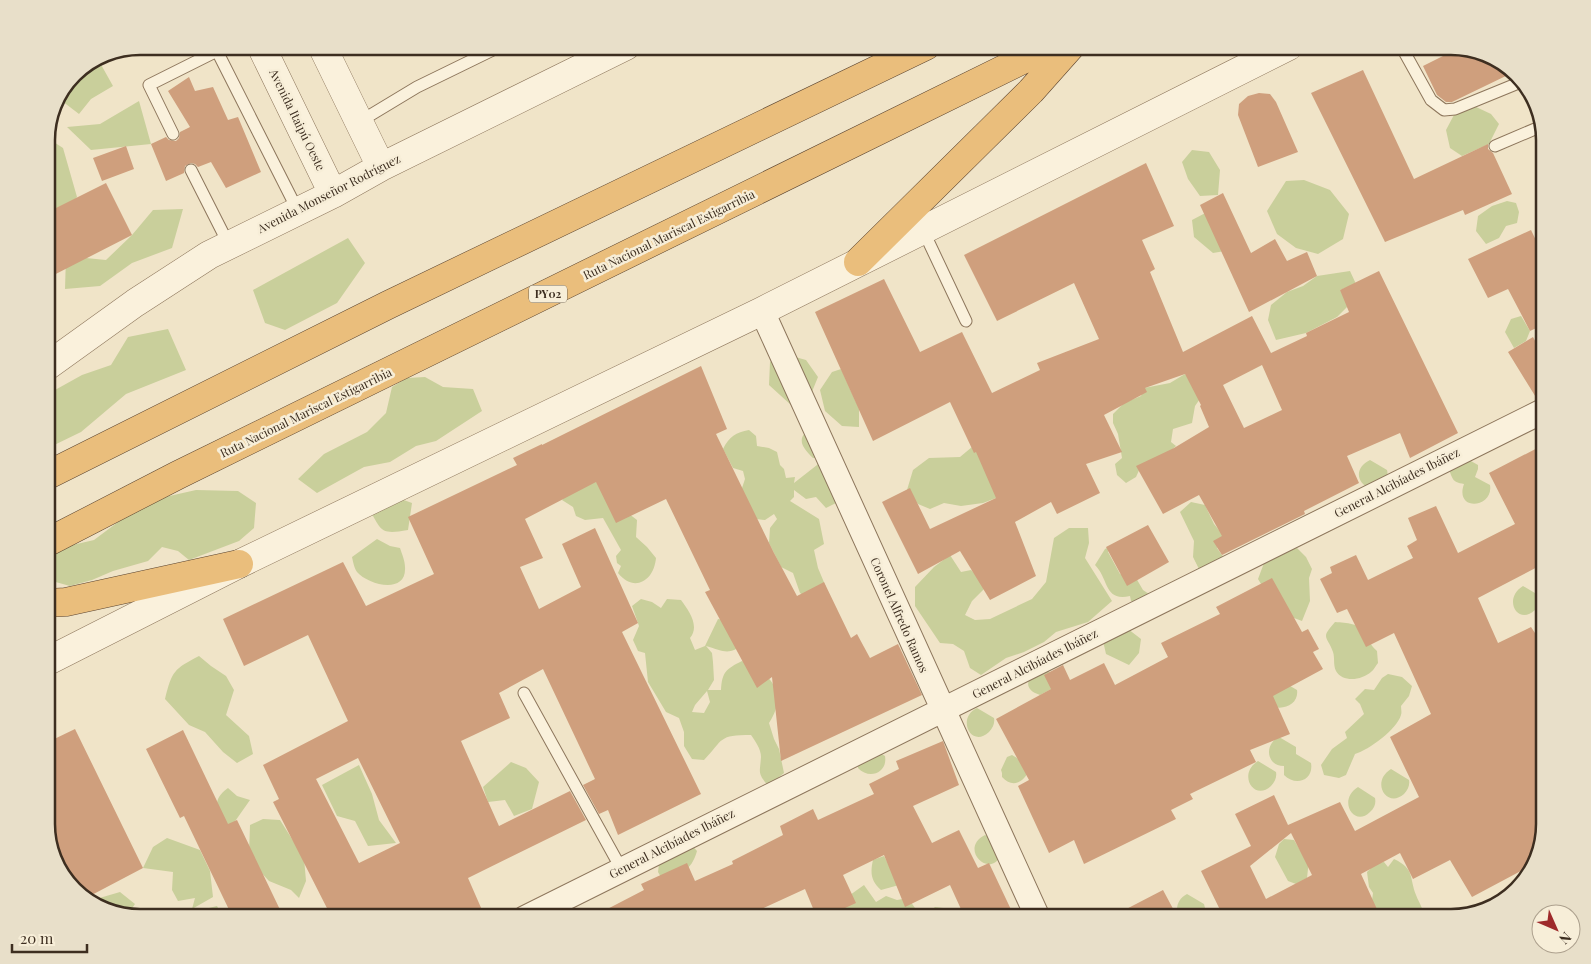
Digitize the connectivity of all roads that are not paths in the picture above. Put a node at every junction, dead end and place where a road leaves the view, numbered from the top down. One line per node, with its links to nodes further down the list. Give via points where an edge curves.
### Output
1 (209, 55): 15 (lane, via 148,85)
2 (219, 55): 20 (lane)
3 (265, 55): 19 (street, Avenida Itaipú Oeste)
4 (326, 55): 13 (street)
5 (482, 55): 13 (lane, via 417,87)
6 (608, 55): 17 (street, Avenida Monseñor Rodríguez)
7 (907, 55): 28 (highway, via 388,305)
8 (1033, 55): 29 (highway, Ruta Nacional Mariscal Estigarribia / PY02)
9 (1063, 55): 23 (highway, via 1031,91)
10 (1271, 55): 21 (street)
11 (1406, 55): 12 (lane, via 1431,100 1444,110 1455,110)
12 (1515, 85)
13 (359, 122): 17 (street)
14 (1535, 129): 16 (lane)
15 (173, 134)
16 (1495, 146)
17 (381, 167): 19 (street, Avenida Monseñor Rodríguez)
18 (191, 170): 22 (lane)
19 (333, 194): 20 (street, Avenida Monseñor Rodríguez)
20 (298, 211): 22 (street, Avenida Monseñor Rodríguez)
21 (923, 230): 23 (street); 25 (lane)
22 (229, 245): 26 (street, Avenida Monseñor Rodríguez, via 135,303)
23 (858, 262): 24 (street)
24 (762, 311): 30 (street); 34 (street, Coronel Alfredo Ramos)
25 (966, 321)
26 (55, 361)
27 (1536, 414): 34 (street, General Alcibíades Ibáñez)
28 (55, 472)
29 (55, 538)
30 (239, 564): 31 (highway); 32 (street)
31 (55, 603)
32 (55, 657)
33 (524, 693): 35 (lane)
34 (942, 710): 35 (street, General Alcibíades Ibáñez); 37 (street, Coronel Alfredo Ramos)
35 (622, 870): 36 (street, General Alcibíades Ibáñez)
36 (550, 909)
37 (1034, 909)

